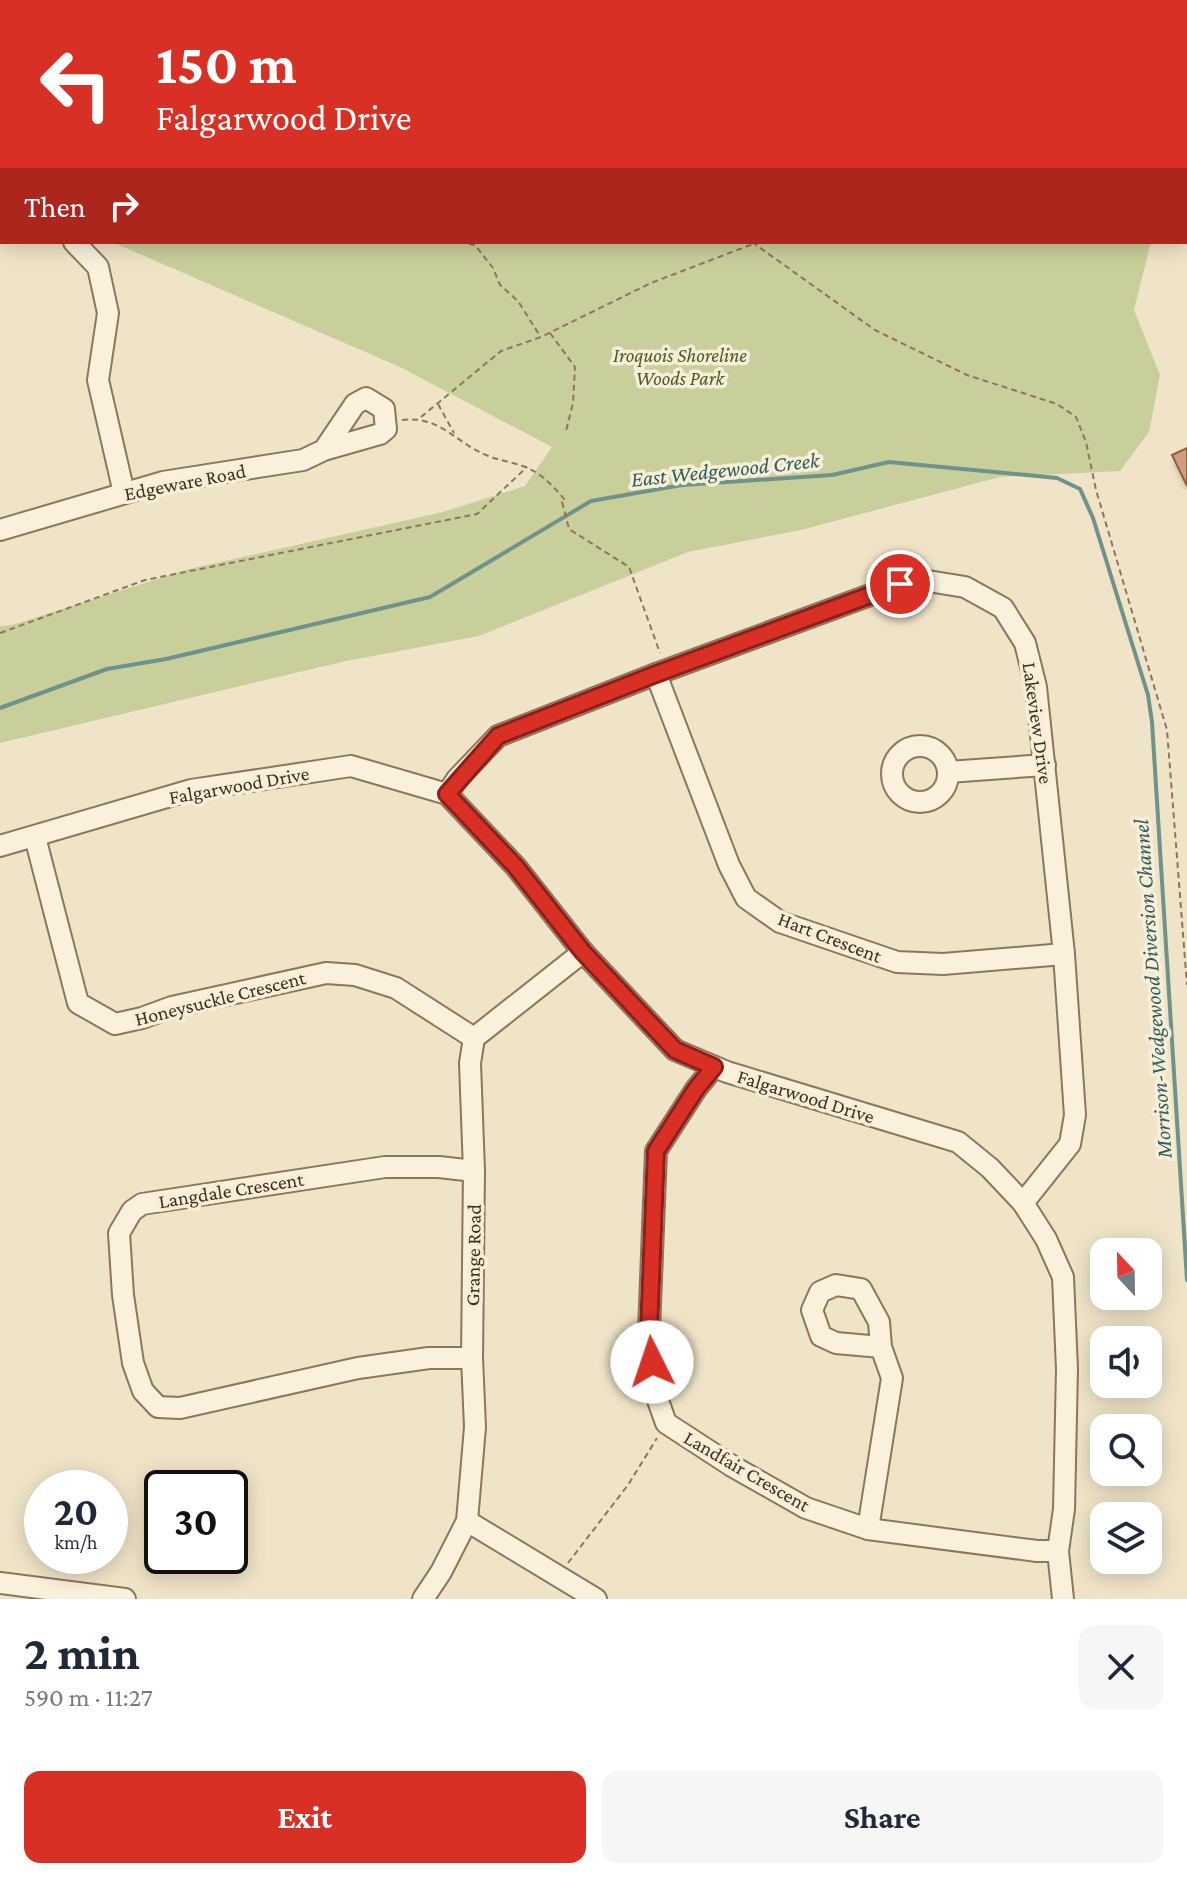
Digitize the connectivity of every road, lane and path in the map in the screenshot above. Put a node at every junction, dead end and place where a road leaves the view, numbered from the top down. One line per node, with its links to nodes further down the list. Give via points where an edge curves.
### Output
1 (76, 244): 15 (street, via 98,267 108,313 98,380)
2 (470, 244): 5 (path)
3 (750, 244): 6 (path, via 651,283)
4 (754, 244): 26 (path, via 875,330 967,375 1057,404 1076,417 1167,730)
5 (475, 245): 7 (path)
6 (549, 332): 7 (path); 11 (path, via 575,367)
7 (541, 337): 8 (path, via 501,351)
8 (438, 404): 9 (path); 12 (path)
9 (419, 418): 10 (path); 12 (path)
10 (385, 422): 13 (street, Edgeware Road, via 380,434); 13 (street, via 384,409 366,398 355,404)
11 (566, 431)
12 (454, 434): 14 (path, via 484,455)
13 (324, 450): 15 (street, Edgeware Road, via 303,460)
14 (527, 467): 17 (path, via 477,514 145,580); 18 (path, via 546,478 565,500 569,529 629,567 663,660)
15 (124, 493): 16 (street, Edgeware Road)
16 (0, 530)
17 (0, 633)
18 (656, 674): 19 (street, Lakeview Drive, via 900,584 922,580 965,587 1003,608 1025,643); 21 (street, Lakeview Drive, via 498,736); 25 (street, Hart Crescent, via 729,865 746,898 780,922 897,962 943,964)
19 (1045, 765): 20 (street); 25 (street, Lakeview Drive)
20 (948, 772)
21 (447, 794): 22 (street, Falgarwood Drive, via 351,766 191,790); 24 (street, Falgarwood Drive, via 516,867)
22 (35, 837): 23 (street, Falgarwood Drive); 27 (street, Honeysuckle Crescent, via 78,1003 115,1024 326,973 355,975 396,988)
23 (0, 846)
24 (583, 952): 27 (street); 28 (street, Falgarwood Drive, via 675,1050)
25 (1064, 954): 30 (street, Lakeview Drive, via 1075,1115 1070,1144)
26 (1187, 985)
27 (474, 1038): 29 (street, Grange Road)
28 (714, 1067): 30 (street, Falgarwood Drive, via 958,1142); 33 (street, Landfair Crescent, via 656,1151 649,1331 655,1392)
29 (474, 1171): 32 (street, Grange Road); 32 (street, Langdale Crescent, via 385,1167 142,1204 119,1233 133,1363 143,1391 158,1407 180,1408 358,1368)
30 (1023, 1203): 36 (street, Falgarwood Drive, via 1063,1277 1067,1369)
31 (881, 1347): 35 (street, via 892,1378)
32 (472, 1358): 34 (street, Grange Road, via 475,1427)
33 (666, 1423): 35 (street, Landfair Crescent, via 806,1508); 37 (path, via 628,1485)
34 (467, 1521): 37 (street); 40 (street, Grange Road)
35 (868, 1529): 36 (street, Landfair Crescent)
36 (1058, 1551): 42 (street, Falgarwood Drive)
37 (558, 1575): 41 (street)
38 (0, 1583): 39 (street)
39 (125, 1599)
40 (423, 1599)
41 (596, 1599)
42 (1063, 1599)

